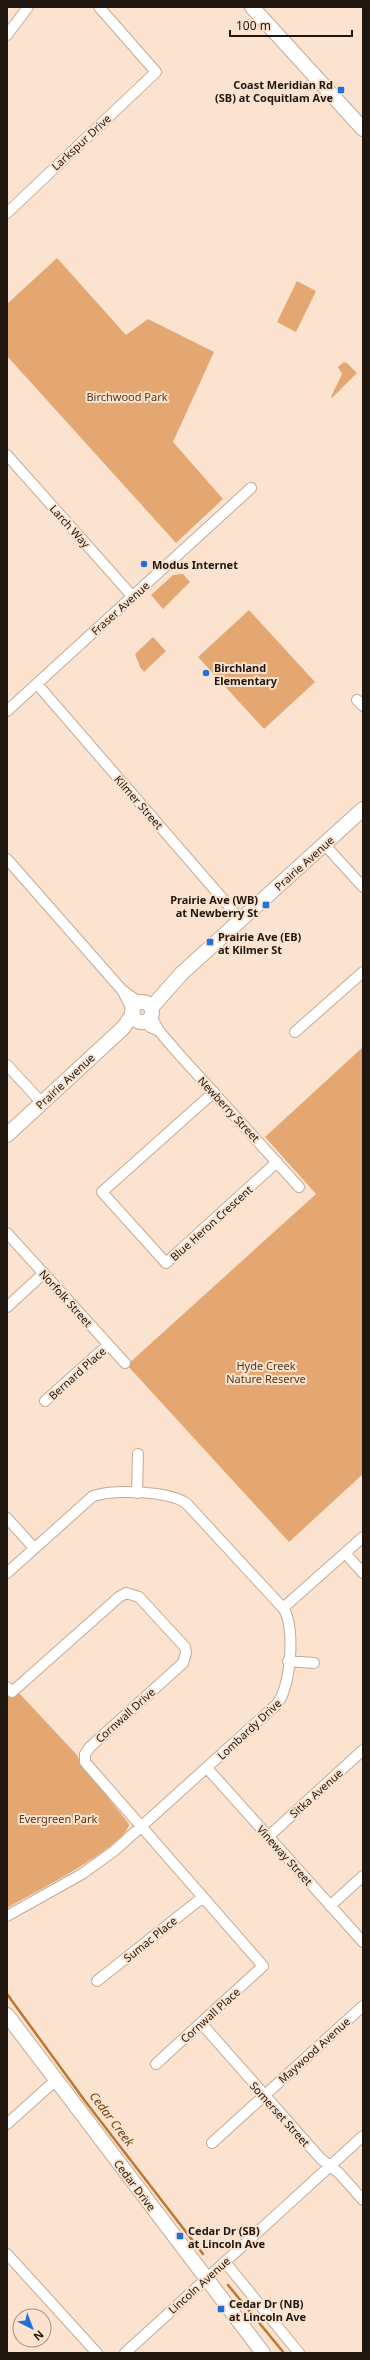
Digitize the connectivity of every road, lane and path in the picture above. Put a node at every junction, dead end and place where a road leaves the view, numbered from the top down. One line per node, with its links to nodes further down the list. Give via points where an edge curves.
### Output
1 (28, 7): 4 (street)
2 (252, 7): 5 (main road)
3 (105, 9): 6 (street, Larkspur Drive, via 156,72)
4 (7, 35)
5 (361, 123)
6 (7, 213)
7 (7, 455): 9 (street, Larch Way)
8 (251, 488): 9 (street, Fraser Avenue)
9 (133, 597): 10 (street, Fraser Avenue)
10 (36, 684): 11 (street, Fraser Avenue); 16 (street, Kilmer Street)
11 (7, 711)
12 (363, 809): 13 (main road, Prairie Avenue)
13 (325, 845): 15 (street); 16 (main road, Prairie Avenue)
14 (7, 859): 18 (street, Newberry Street)
15 (363, 888)
16 (241, 920): 18 (main road, Prairie Avenue, via 173,982 171,988)
17 (363, 972): 19 (street)
18 (142, 1012): 21 (street, Newberry Street); 22 (main road, Prairie Avenue)
19 (295, 1032)
20 (7, 1065): 22 (street)
21 (214, 1092): 24 (street, Newberry Street); 24 (street, Blue Heron Crescent, via 102,1192 166,1264)
22 (42, 1103): 23 (main road, Prairie Avenue)
23 (7, 1135)
24 (277, 1162): 25 (street, Newberry Street)
25 (299, 1187)
26 (7, 1233): 27 (street, Norfolk Street)
27 (44, 1273): 28 (street); 29 (street, Norfolk Street)
28 (7, 1307)
29 (108, 1345): 30 (street, Norfolk Street); 31 (street, Bernard Place)
30 (125, 1363)
31 (45, 1401)
32 (138, 1454): 33 (street)
33 (137, 1493): 36 (street, Lombardy Drive, via 102,1493 93,1496); 40 (street, Lombardy Drive, via 173,1497 186,1504)
34 (7, 1518): 36 (street)
35 (363, 1537): 37 (street)
36 (34, 1548): 38 (street, Lombardy Drive)
37 (345, 1553): 39 (street); 40 (street)
38 (7, 1573)
39 (363, 1573)
40 (283, 1608): 41 (street, Lombardy Drive, via 290,1625)
41 (288, 1660): 42 (street); 45 (street, Lombardy Drive, via 286,1690 281,1699)
42 (314, 1663)
43 (7, 1687): 46 (street, Cornwall Drive, via 12,1692 119,1597 130,1593 139,1597 183,1644 185,1660 90,1747 84,1758 87,1766)
44 (363, 1750): 47 (street, Sitka Avenue)
45 (207, 1768): 46 (street, Lombardy Drive); 47 (street, Vineway Street)
46 (141, 1828): 49 (street, Cornwall Drive); 51 (street, Lombardy Drive, via 93,1867)
47 (269, 1836): 50 (street, Vineway Street)
48 (363, 1876): 50 (street)
49 (203, 1897): 53 (street, Cornwall Drive); 54 (street, Sumac Place)
50 (330, 1906): 52 (street, Vineway Street)
51 (7, 1916)
52 (363, 1942)
53 (263, 1966): 57 (street, Cornwall Place)
54 (97, 1981)
55 (363, 2006): 60 (street, Maywood Avenue)
56 (7, 2015): 59 (main road, Cedar Drive)
57 (201, 2023): 58 (street, Cornwall Place); 60 (street, Somerset Street)
58 (156, 2064)
59 (56, 2080): 61 (street); 68 (main road, Cedar Drive)
60 (263, 2095): 63 (street, Maywood Avenue); 64 (street, Somerset Street)
61 (7, 2124)
62 (363, 2136): 64 (street, Lincoln Avenue)
63 (212, 2143)
64 (330, 2166): 65 (street, Somerset Street); 67 (street, Lincoln Avenue)
65 (363, 2200)
66 (7, 2254): 69 (street)
67 (225, 2262): 68 (street, Lincoln Avenue); 72 (street)
68 (206, 2279): 70 (street, Lincoln Avenue); 71 (main road, Cedar Drive)
69 (97, 2353)
70 (125, 2353)
71 (263, 2353)
72 (299, 2353)

